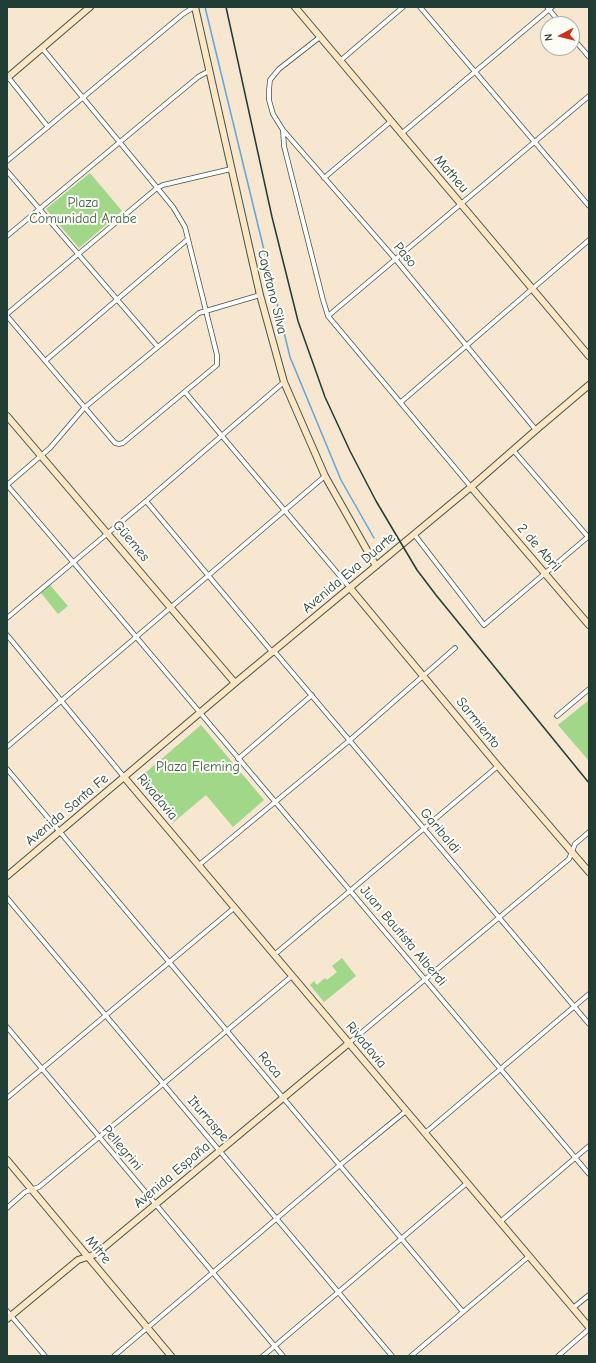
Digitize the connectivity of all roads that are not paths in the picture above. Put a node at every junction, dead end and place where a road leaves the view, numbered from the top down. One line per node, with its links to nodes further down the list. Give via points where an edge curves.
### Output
1 (90, 7): 9 (street)
2 (194, 7): 12 (street, Cayetano Silva); 16 (street)
3 (294, 7): 7 (street, Matheu)
4 (403, 7): 11 (street)
5 (420, 7): 13 (street)
6 (549, 8): 13 (street)
7 (320, 37): 11 (street, Matheu); 19 (street, Paso, via 270,80 269,100 273,114)
8 (580, 46): 10 (street)
9 (42, 48): 14 (street); 16 (street)
10 (589, 57)
11 (340, 61): 17 (street, Matheu)
12 (209, 71): 21 (street, via 198,77); 24 (street, Cayetano Silva)
13 (474, 71): 20 (street); 22 (street)
14 (7, 77): 18 (street)
15 (589, 96): 22 (street)
16 (82, 97): 18 (street); 21 (street)
17 (390, 122): 20 (street, Matheu); 26 (street)
18 (48, 126): 23 (street)
19 (283, 130): 26 (street, Paso); 41 (street, via 284,146)
20 (400, 134): 28 (street, Matheu)
21 (120, 142): 27 (street); 30 (street)
22 (535, 143): 28 (street); 29 (street)
23 (7, 161)
24 (231, 169): 27 (street); 37 (street, Cayetano Silva)
25 (7, 171): 30 (street)
26 (324, 178): 35 (street, Paso)
27 (157, 188): 32 (street, via 176,212 185,227); 34 (street)
28 (462, 205): 35 (street); 36 (street, Matheu)
29 (589, 206)
30 (39, 208): 31 (street); 34 (street)
31 (7, 236)
32 (188, 239): 38 (street); 39 (street)
33 (589, 240): 36 (street)
34 (78, 254): 38 (street); 40 (street)
35 (396, 260): 41 (street); 43 (street, Paso)
36 (532, 288): 43 (street); 44 (street, Matheu)
37 (260, 295): 39 (street); 46 (street, Cayetano Silva)
38 (117, 300): 42 (street); 45 (street)
39 (207, 310): 42 (street, via 199,313); 48 (street, via 217,365)
40 (7, 315): 45 (street)
41 (328, 316): 49 (street)
42 (157, 346): 50 (street)
43 (466, 346): 49 (street); 52 (street, Paso)
44 (589, 356)
45 (46, 361): 50 (street)
46 (284, 382): 53 (street); 56 (street, Cayetano Silva)
47 (589, 386): 52 (street, Avenida Eva Duarte)
48 (185, 392): 50 (street, via 119,444 115,443); 53 (street)
49 (401, 402): 58 (street)
50 (84, 408): 55 (street)
51 (7, 416): 55 (street, Güemes)
52 (536, 430): 54 (street, Avenida Eva Duarte)
53 (222, 437): 59 (street); 60 (street)
54 (513, 450): 58 (street, Avenida Eva Duarte); 63 (street)
55 (41, 455): 57 (street); 61 (street, Güemes)
56 (325, 476): 60 (street); 65 (street, Cayetano Silva)
57 (7, 485): 64 (street, Juan Bautista Alberdi)
58 (471, 487): 62 (street, Avenida Eva Duarte); 66 (street, 2 de Abril)
59 (146, 501): 61 (street); 67 (street, Garibaldi)
60 (285, 510): 67 (street); 68 (street)
61 (108, 533): 64 (street); 69 (street, Güemes)
62 (414, 534): 65 (street, Avenida Eva Duarte); 66 (street, via 484,625)
63 (589, 537): 66 (street)
64 (73, 562): 70 (street); 73 (street, Juan Bautista Alberdi)
65 (376, 566): 68 (street, Avenida Eva Duarte)
66 (546, 574): 71 (street, 2 de Abril)
67 (208, 576): 69 (street); 75 (street, Garibaldi)
68 (350, 588): 75 (street, Avenida Eva Duarte); 76 (street, Sarmiento)
69 (170, 607): 73 (street); 77 (street, Güemes)
70 (7, 618)
71 (589, 625)
72 (7, 635): 80 (street)
73 (136, 637): 80 (street); 81 (street, Juan Bautista Alberdi)
74 (455, 648): 76 (street)
75 (273, 652): 77 (street, Avenida Eva Duarte); 79 (street, Garibaldi)
76 (424, 676): 83 (street); 86 (street, Sarmiento)
77 (235, 683): 81 (street, Avenida Eva Duarte)
78 (589, 689): 82 (street)
79 (312, 695): 83 (street, Garibaldi); 85 (street)
80 (62, 701): 84 (street); 88 (street)
81 (200, 713): 85 (street, Juan Bautista Alberdi); 88 (street, Avenida Eva Duarte)
82 (557, 716)
83 (350, 740): 89 (street); 90 (street, Garibaldi)
84 (7, 747)
85 (238, 759): 89 (street, Juan Bautista Alberdi)
86 (498, 766): 90 (street); 93 (street, Sarmiento)
87 (7, 769): 91 (street, Roca)
88 (124, 777): 91 (street, Avenida Santa Fe); 94 (street, Rivadavia)
89 (275, 803): 94 (street); 97 (street, Juan Bautista Alberdi)
90 (423, 829): 97 (street); 100 (street, Garibaldi)
91 (60, 832): 96 (street, Avenida Santa Fe); 102 (street, Roca)
92 (589, 832): 93 (street, via 575,844)
93 (572, 852): 95 (street, Sarmiento); 100 (street, via 569,859)
94 (199, 865): 99 (street, Rivadavia)
95 (589, 872)
96 (7, 876)
97 (350, 892): 101 (street); 104 (street, Juan Bautista Alberdi)
98 (7, 898): 107 (street, Iturraspe)
99 (234, 908): 101 (street, Rivadavia); 102 (street)
100 (499, 918): 104 (street); 106 (street, Garibaldi)
101 (274, 955): 103 (street, Rivadavia)
102 (169, 962): 107 (street); 110 (street, Roca)
103 (292, 976): 110 (street); 111 (street, Rivadavia)
104 (425, 980): 111 (street); 113 (street, Juan Bautista Alberdi)
105 (589, 994): 106 (street)
106 (574, 1006): 108 (street, Garibaldi); 113 (street)
107 (106, 1016): 112 (street); 114 (street, Iturraspe)
108 (589, 1024)
109 (7, 1027): 112 (street, Pellegrini)
110 (226, 1031): 114 (street); 116 (street, Roca)
111 (349, 1043): 116 (street, Avenida España); 117 (street, Rivadavia)
112 (42, 1070): 115 (street); 119 (street, Pellegrini)
113 (501, 1070): 118 (street); 122 (street, Juan Bautista Alberdi)
114 (163, 1084): 119 (street); 121 (street, Iturraspe)
115 (7, 1098)
116 (283, 1098): 121 (street, Avenida España); 124 (street, Roca)
117 (406, 1111): 118 (street, Rivadavia); 124 (street)
118 (425, 1133): 126 (street, Rivadavia)
119 (98, 1137): 127 (street, via 39,1187); 128 (street, Pellegrini)
120 (589, 1146): 122 (street)
121 (220, 1151): 128 (street, Avenida España); 130 (street, Iturraspe)
122 (576, 1158): 125 (street, Juan Bautista Alberdi); 131 (street)
123 (7, 1160): 127 (street, Mitre)
124 (340, 1165): 130 (street); 132 (street, Roca)
125 (589, 1174)
126 (467, 1183): 131 (street, Rivadavia); 132 (street)
127 (32, 1190): 129 (street, via 25,1192); 134 (street, Mitre)
128 (156, 1205): 134 (street, Avenida España, via 96,1254); 135 (street, Pellegrini)
129 (7, 1208)
130 (277, 1219): 135 (street); 136 (street, Iturraspe)
131 (500, 1222): 133 (street, Rivadavia)
132 (402, 1239): 136 (street); 139 (street, Roca)
133 (528, 1256): 138 (street, Rivadavia); 139 (street)
134 (88, 1257): 140 (street, Avenida España, via 78,1260); 141 (street, Mitre)
135 (214, 1273): 141 (street); 143 (street, Pellegrini)
136 (339, 1292): 143 (street); 149 (street, Iturraspe)
137 (589, 1295): 138 (street)
138 (573, 1308): 142 (street, Rivadavia)
139 (463, 1312): 150 (street)
140 (8, 1315): 144 (street)
141 (148, 1328): 145 (street); 146 (street, Mitre)
142 (589, 1328): 151 (street)
143 (275, 1346): 147 (street); 148 (street, Pellegrini)
144 (46, 1356)
145 (114, 1356)
146 (171, 1356)
147 (263, 1356)
148 (283, 1356)
149 (392, 1356)
150 (411, 1356)
151 (558, 1356)

